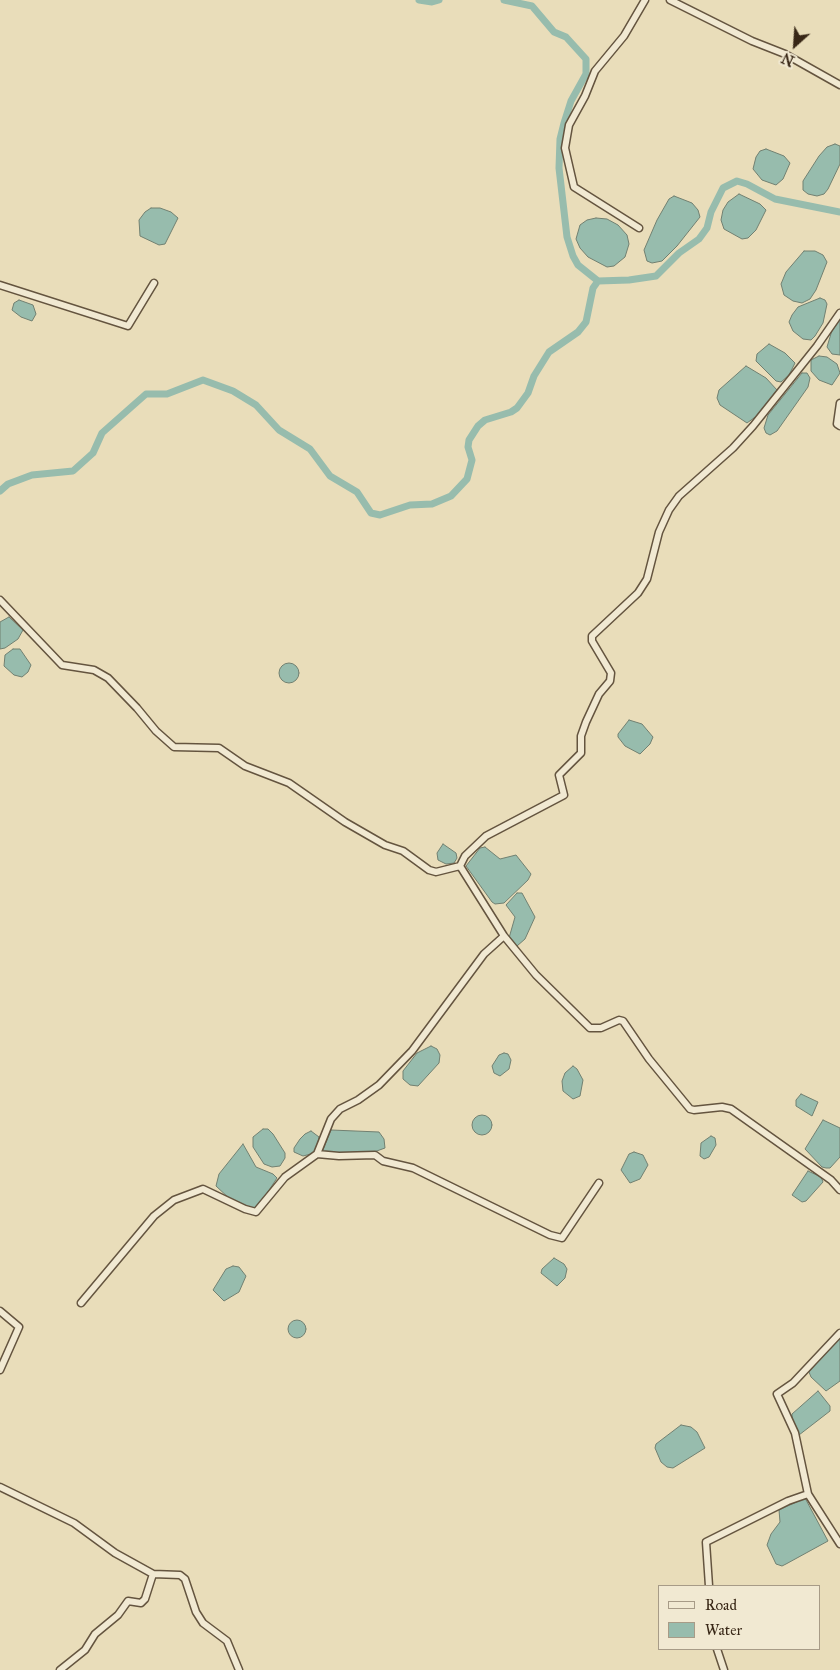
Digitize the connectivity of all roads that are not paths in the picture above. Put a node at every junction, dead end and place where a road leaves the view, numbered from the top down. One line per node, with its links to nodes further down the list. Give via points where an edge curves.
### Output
1 (645, 0): 4 (street, via 624,36 595,71 569,125 566,148 574,187)
2 (670, 0): 3 (street, via 785,54)
3 (840, 85)
4 (638, 228)
5 (154, 283): 6 (street, via 128,326)
6 (0, 285)
7 (840, 313): 11 (street, via 818,346 753,426 674,503 654,546 647,579 638,593 592,636 611,673 610,681 598,694 586,722 581,736 581,754 559,775 564,795 486,836)
8 (840, 403): 9 (street, via 837,424)
9 (840, 426)
10 (0, 600): 11 (street, via 62,665 94,670 108,678 174,747 219,748 245,766 289,783 368,837 403,851 429,870 436,872)
11 (460, 866): 12 (street)
12 (504, 936): 13 (street, via 484,954 412,1051 379,1085 331,1118); 15 (street, via 536,975 590,1028 623,1021 690,1109 731,1109 831,1180)
13 (317, 1154): 14 (street, via 375,1155 383,1161 413,1168 562,1238); 16 (street, via 285,1177 256,1212 203,1189 174,1200 154,1216)
14 (600, 1183)
15 (840, 1190)
16 (81, 1303)
17 (0, 1310): 19 (street, via 19,1327)
18 (840, 1333): 21 (street, via 793,1383 777,1394 795,1433)
19 (0, 1370)
20 (0, 1488): 23 (street, via 74,1523)
21 (808, 1494): 22 (street); 24 (street, via 706,1542)
22 (840, 1544)
23 (153, 1574): 26 (street, via 145,1599 141,1603 128,1601 85,1650); 27 (street, via 180,1575 184,1579 196,1612 203,1623 226,1641)
24 (710, 1585)
25 (717, 1650): 28 (street)
26 (60, 1670)
27 (240, 1670)
28 (724, 1670)

